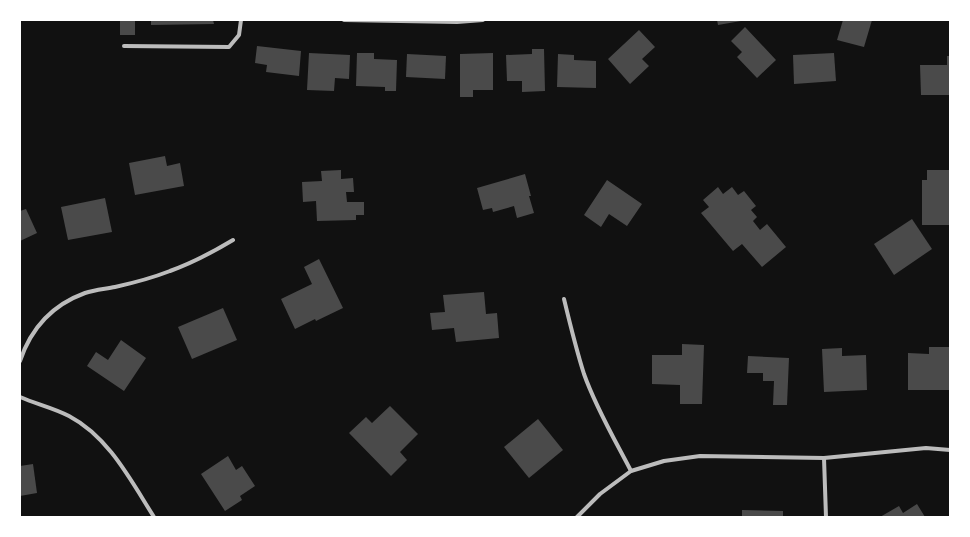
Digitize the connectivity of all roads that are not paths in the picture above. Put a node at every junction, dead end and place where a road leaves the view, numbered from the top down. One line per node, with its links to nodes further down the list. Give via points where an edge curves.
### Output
1 (241, 20): 4 (street, via 240,35 229,46)
2 (344, 20): 3 (street)
3 (483, 20)
4 (124, 46)
5 (233, 240): 7 (street, via 202,258 170,271 85,293 58,307 38,326 25,346)
6 (564, 299): 11 (street, via 585,375 598,408)
7 (20, 361)
8 (20, 397): 12 (street, via 69,416 89,430 117,460)
9 (950, 450): 10 (street, via 926,448)
10 (824, 458): 11 (street, via 700,456 664,461); 14 (street)
11 (631, 472): 13 (street, via 600,494)
12 (154, 517)
13 (577, 517)
14 (826, 517)

